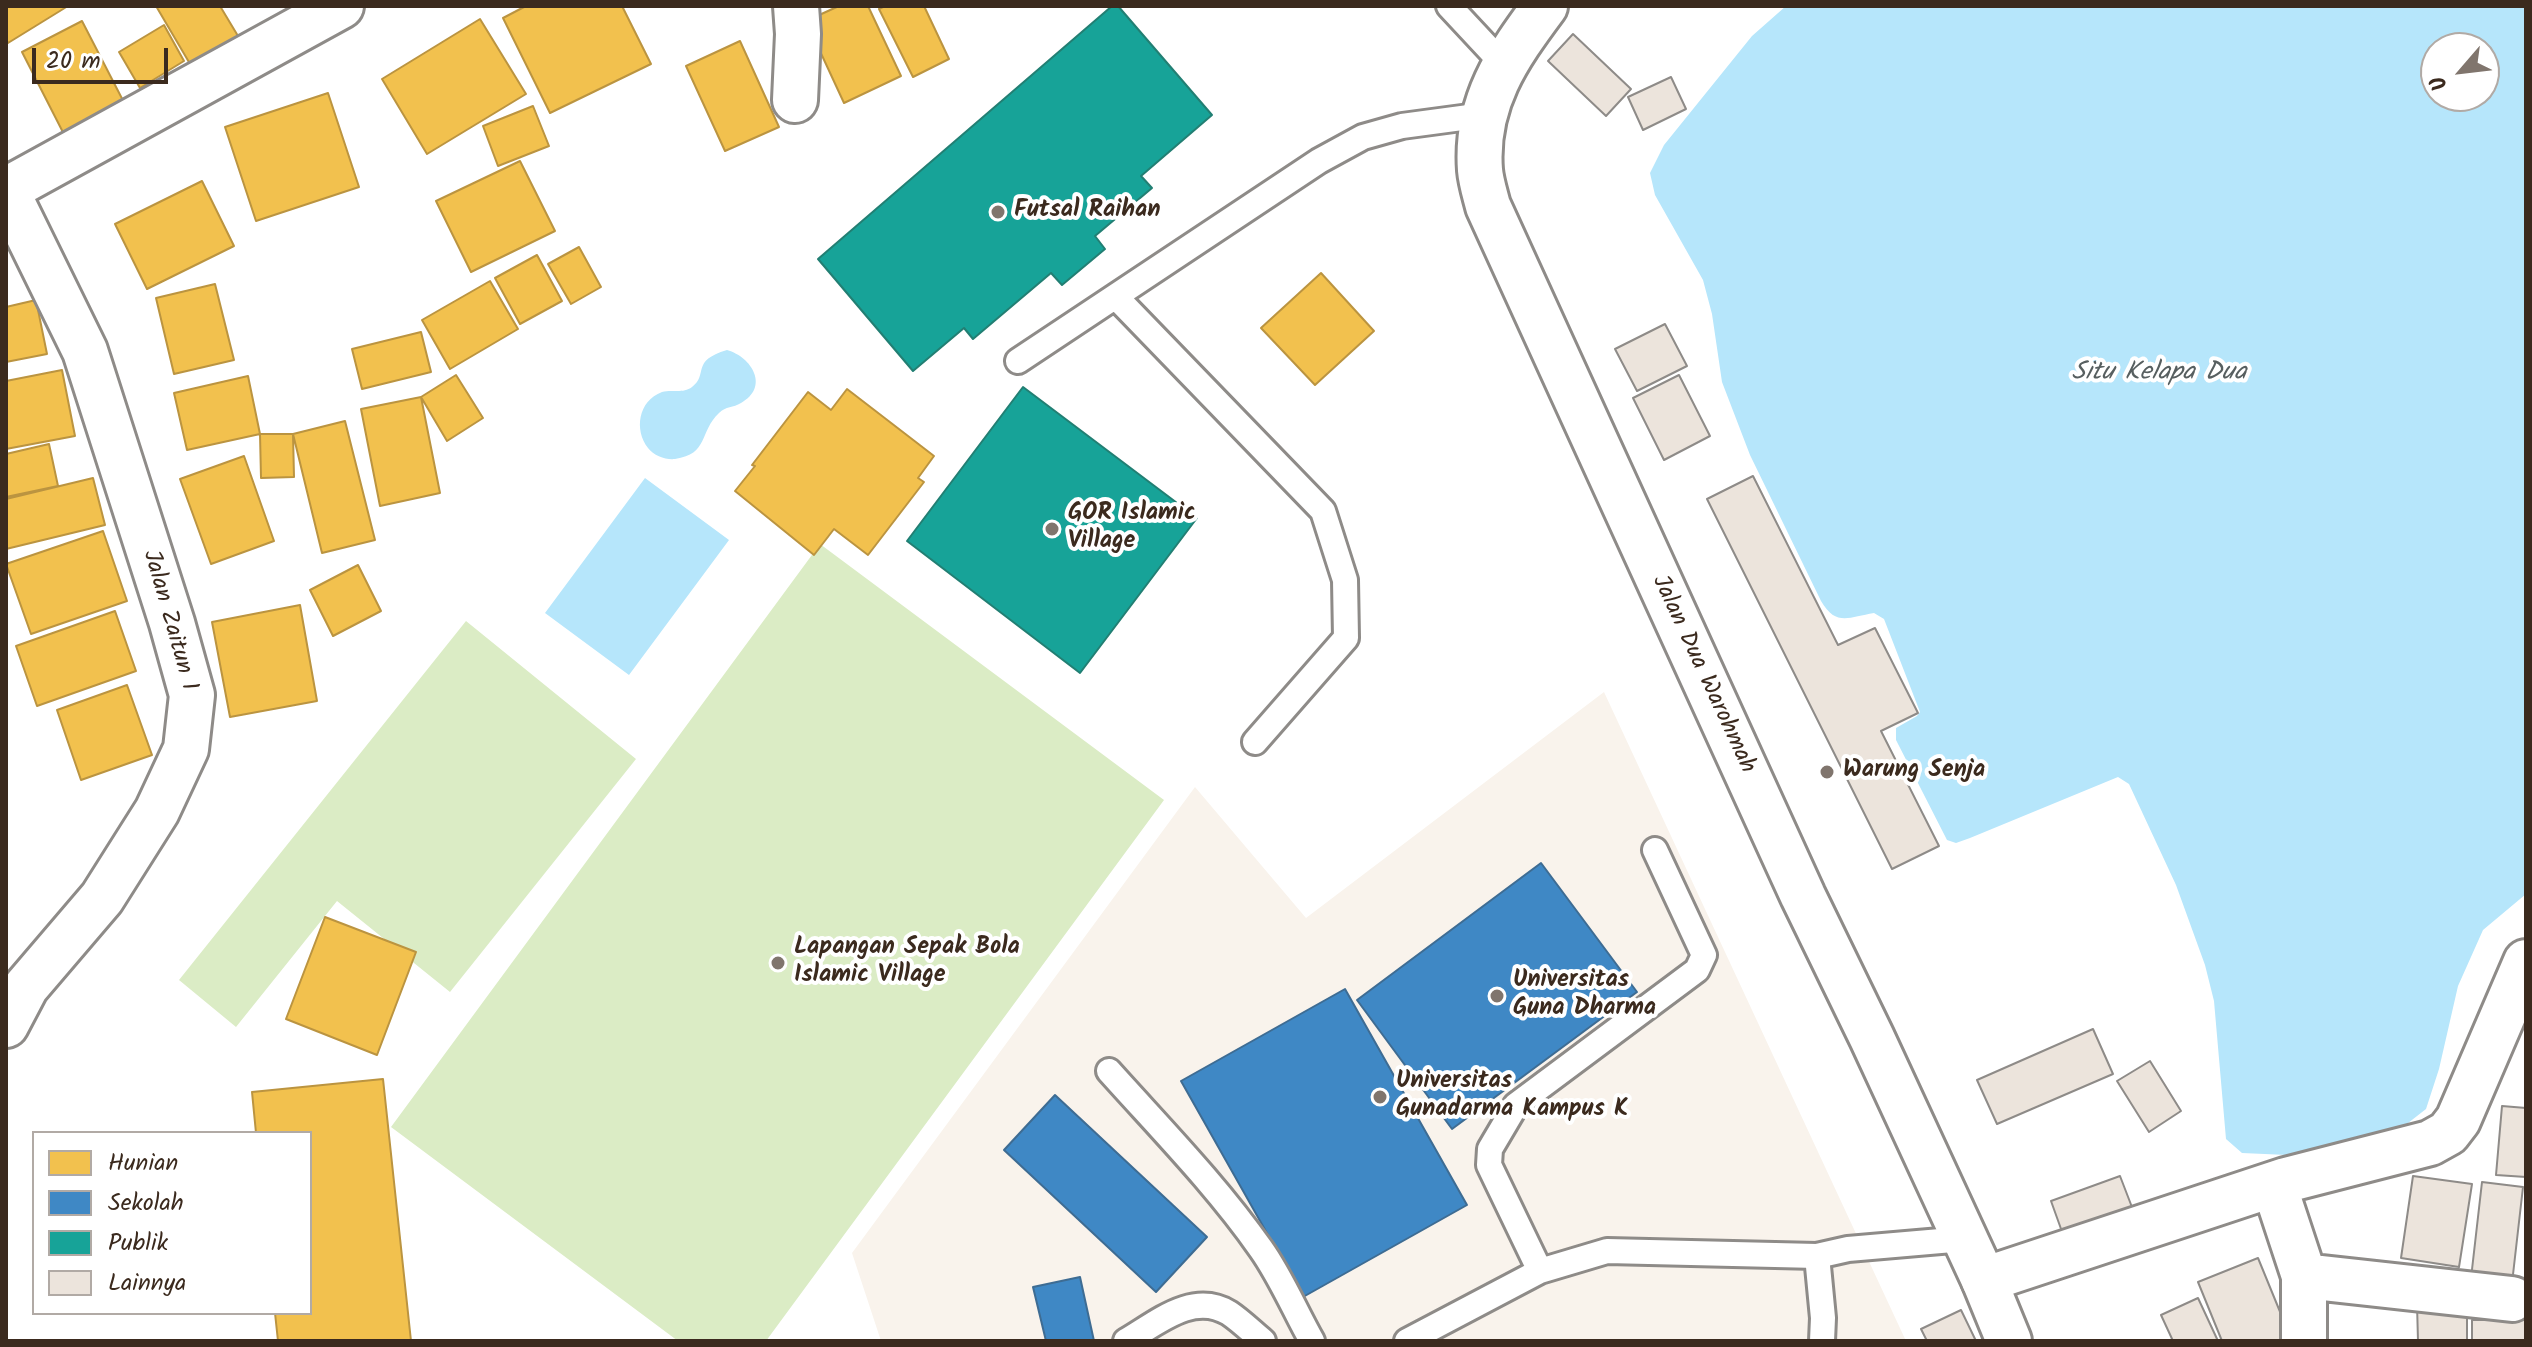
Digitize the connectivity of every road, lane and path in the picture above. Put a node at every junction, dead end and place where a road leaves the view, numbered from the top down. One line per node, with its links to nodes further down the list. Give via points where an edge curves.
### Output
1 (341, 6): 8 (street, Jalan Zaitun 1)
2 (796, 6): 6 (street)
3 (1449, 6): 5 (lane)
4 (1545, 6): 5 (street, Jalan Dua Warohmah)
5 (1504, 65): 7 (street, Jalan Dua Warohmah)
6 (795, 100)
7 (1484, 115): 9 (lane, via 1363,137); 17 (street, Jalan Dua Warohmah, via 1480,171 1488,206)
8 (6, 190): 14 (street, Jalan Zaitun 1, via 85,351 192,695 186,749 157,811 102,898 26,987)
9 (1116, 297): 10 (lane); 11 (lane, via 1323,511 1345,580 1346,638)
10 (1018, 361)
11 (1255, 742)
12 (1655, 850): 19 (lane, via 1704,955 1697,970 1516,1105 1490,1149 1489,1165)
13 (2526, 962): 16 (street, via 2448,1133 2430,1143)
14 (6, 1025)
15 (1109, 1071): 25 (lane, via 1236,1214)
16 (2274, 1185): 20 (street); 21 (street)
17 (1964, 1239): 18 (lane); 21 (street, Jalan Dua Warohmah)
18 (1817, 1256): 19 (lane, via 1607,1251); 27 (lane)
19 (1540, 1271): 26 (lane)
20 (2304, 1276): 22 (street); 29 (street)
21 (1984, 1280): 28 (street, Jalan Dua Warohmah)
22 (2512, 1299)
23 (1126, 1341): 24 (lane, via 1189,1305 1212,1306 1229,1314)
24 (1263, 1341)
25 (1312, 1341)
26 (1407, 1341)
27 (1822, 1341)
28 (2009, 1341)
29 (2304, 1341)

